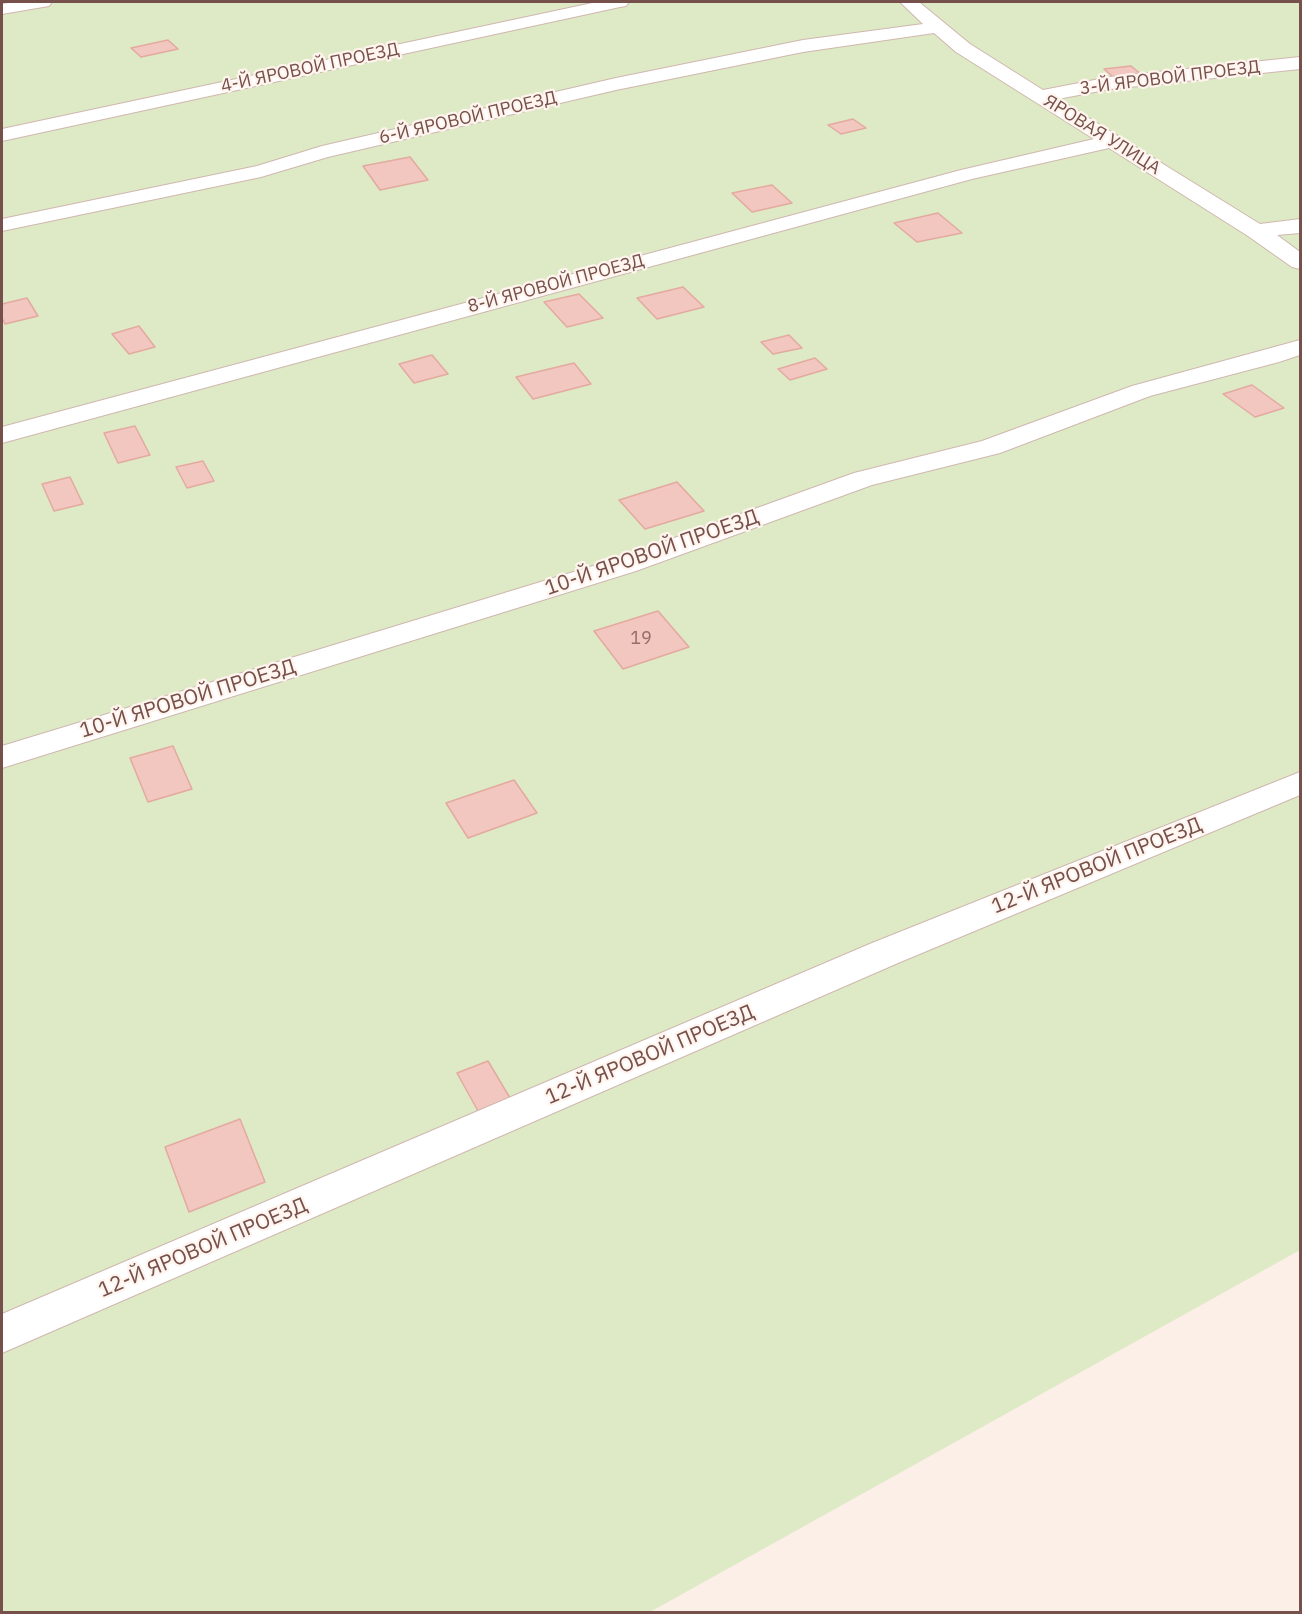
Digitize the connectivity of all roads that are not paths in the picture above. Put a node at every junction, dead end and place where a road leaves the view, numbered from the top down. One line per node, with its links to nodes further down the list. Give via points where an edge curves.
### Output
1 (43, 2): 4 (street)
2 (620, 2): 8 (street, 4-Й ЯРОВОЙ ПРОЕЗД)
3 (909, 2): 5 (street, ЯРОВАЯ УЛИЦА)
4 (2, 9)
5 (938, 27): 7 (street, ЯРОВАЯ УЛИЦА, via 963,48); 10 (street, 6-Й ЯРОВОЙ ПРОЕЗД, via 803,46 616,84 321,152 261,171)
6 (1300, 63): 7 (street, 3-Й ЯРОВОЙ ПРОЕЗД, via 1110,83)
7 (1040, 96): 9 (street, ЯРОВАЯ УЛИЦА)
8 (2, 135)
9 (1112, 141): 12 (street, ЯРОВАЯ УЛИЦА); 15 (street, 8-Й ЯРОВОЙ ПРОЕЗД, via 911,188)
10 (2, 225)
11 (1300, 226): 12 (street)
12 (1256, 231): 13 (street, ЯРОВАЯ УЛИЦА)
13 (1300, 262)
14 (1300, 347): 16 (street, 10-Й ЯРОВОЙ ПРОЕЗД, via 1141,391 991,447 863,479 626,565)
15 (2, 435)
16 (2, 757)
17 (1300, 783): 18 (street, 12-Й ЯРОВОЙ ПРОЕЗД, via 885,953)
18 (2, 1334)

